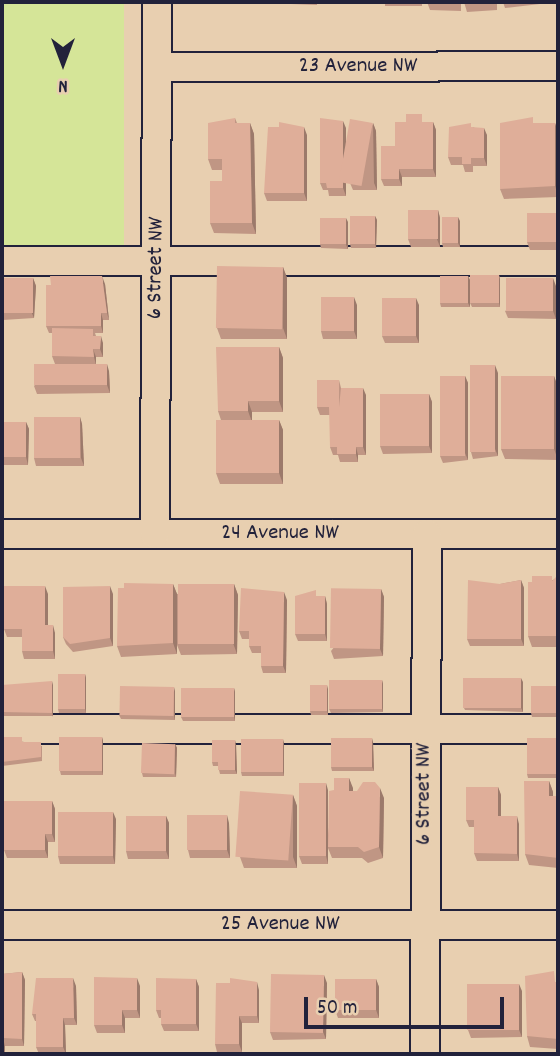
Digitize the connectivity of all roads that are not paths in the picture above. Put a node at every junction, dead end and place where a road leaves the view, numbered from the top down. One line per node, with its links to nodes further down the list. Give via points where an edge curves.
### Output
1 (157, 2): 3 (street, 6 Street NW)
2 (558, 66): 3 (street, 23 Avenue NW)
3 (158, 67): 5 (street, 6 Street NW)
4 (2, 261): 5 (street)
5 (157, 261): 6 (street); 8 (street, 6 Street NW)
6 (558, 261)
7 (2, 534): 8 (street, 24 Avenue NW)
8 (155, 534): 9 (street, 24 Avenue NW)
9 (427, 534): 10 (street, 24 Avenue NW); 12 (street, 6 Street NW)
10 (558, 534)
11 (2, 729): 12 (street)
12 (425, 729): 13 (street); 15 (street, 6 Street NW)
13 (558, 729)
14 (2, 925): 15 (street, 25 Avenue NW)
15 (424, 925): 16 (street, 25 Avenue NW); 17 (street, 6 Street NW)
16 (558, 925)
17 (425, 1054)

